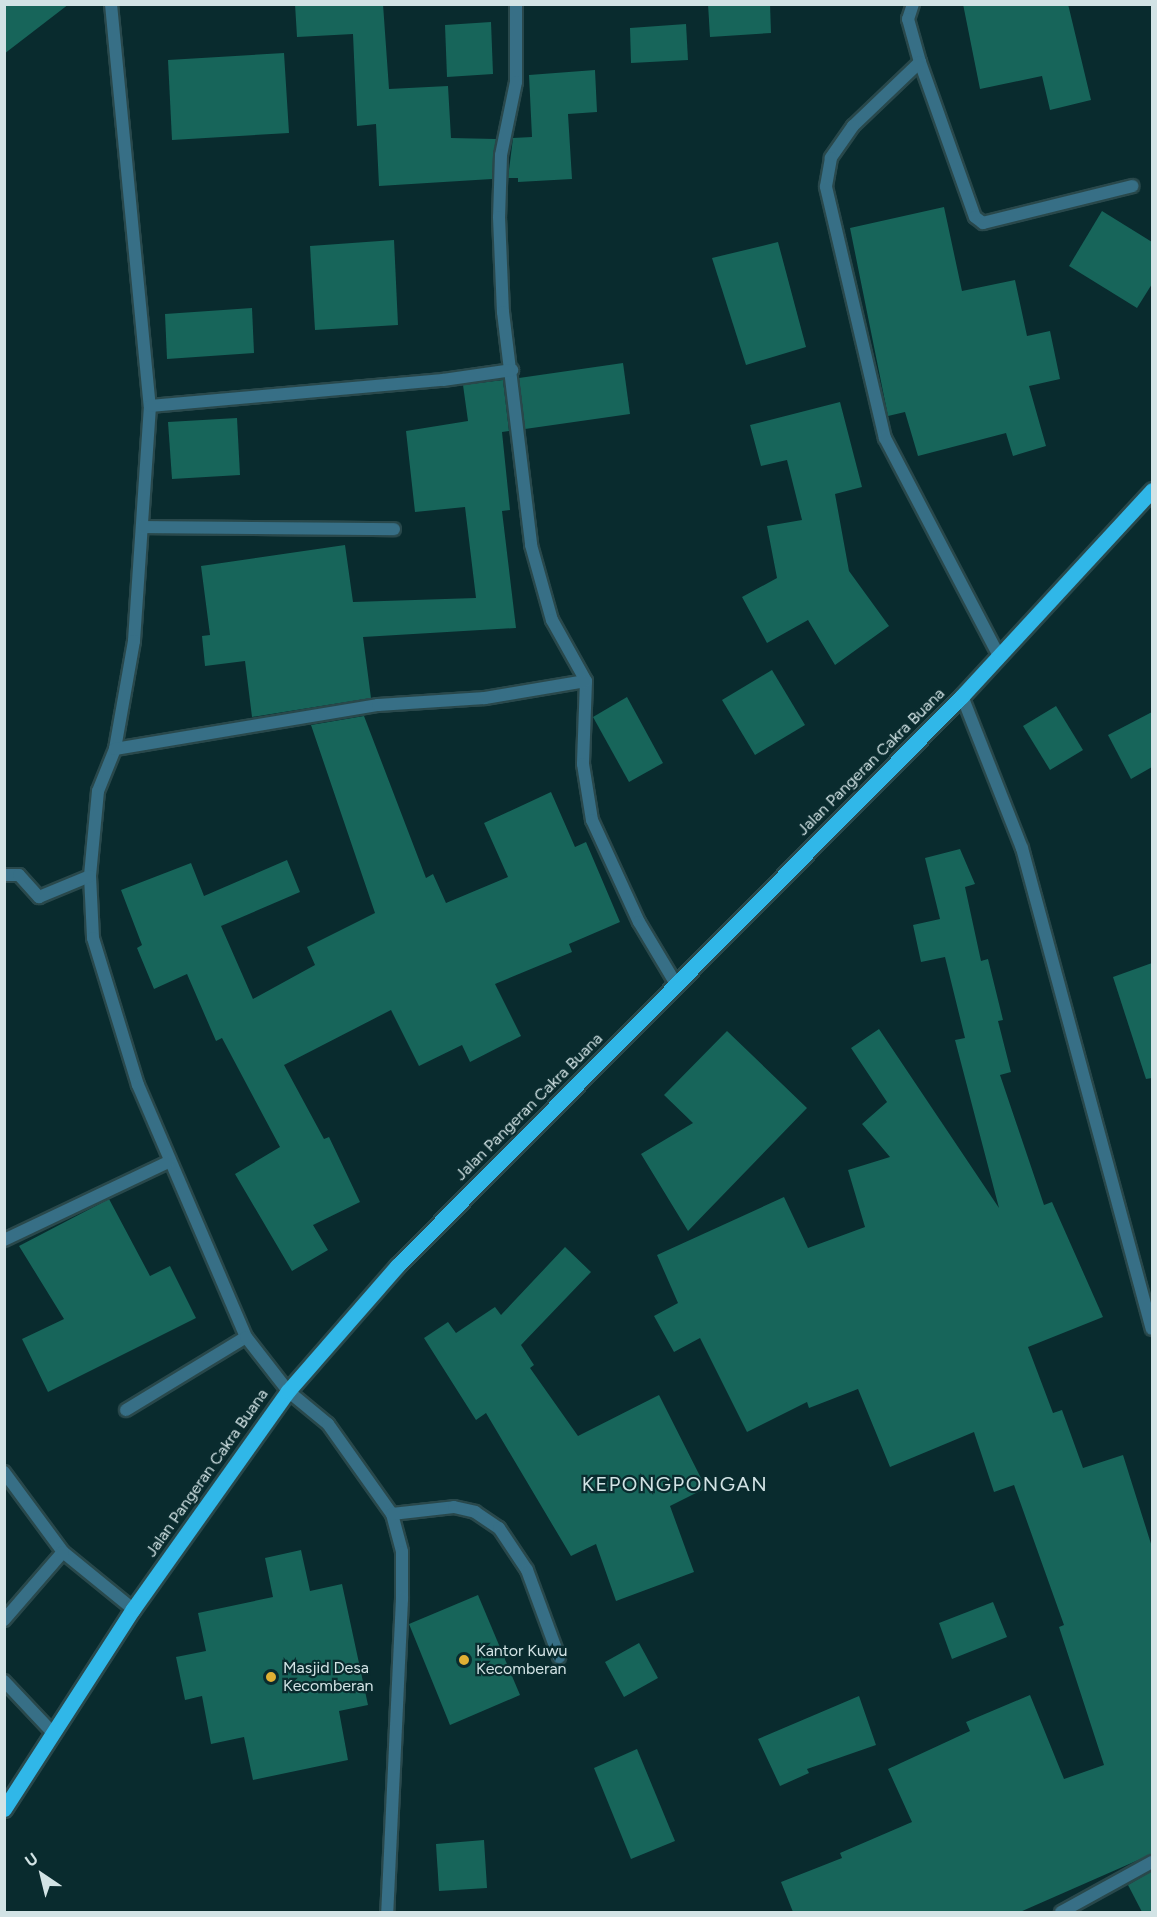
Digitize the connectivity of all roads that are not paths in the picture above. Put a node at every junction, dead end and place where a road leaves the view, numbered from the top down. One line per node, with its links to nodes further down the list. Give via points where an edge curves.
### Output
1 (111, 4): 7 (street)
2 (516, 4): 6 (street, via 516,82 501,155 499,217)
3 (913, 4): 4 (street, via 908,19)
4 (920, 62): 5 (street, via 969,206 983,224); 11 (street, via 853,126 831,158 826,187 885,438)
5 (1133, 186)
6 (512, 370): 7 (street, via 443,380); 12 (street, via 531,545 552,620)
7 (150, 405): 9 (street)
8 (1152, 490): 11 (main road, Jalan Pangeran Cakra Buana)
9 (142, 527): 10 (street); 14 (street, via 134,641)
10 (394, 529)
11 (999, 656): 13 (main road, Jalan Pangeran Cakra Buana)
12 (586, 681): 14 (street, via 485,698 378,705); 17 (street, via 584,764 592,820 639,922)
13 (962, 696): 17 (main road, Jalan Pangeran Cakra Buana); 20 (street, via 1022,848)
14 (115, 749): 16 (street, via 98,791)
15 (4, 875): 16 (street, via 19,875 39,897)
16 (90, 876): 18 (street, via 93,938 138,1085)
17 (676, 984): 22 (main road, Jalan Pangeran Cakra Buana, via 397,1266)
18 (168, 1162): 19 (street); 21 (street)
19 (4, 1240)
20 (1152, 1329)
21 (246, 1337): 22 (street); 23 (street)
22 (288, 1391): 25 (street, via 307,1402 328,1424); 27 (main road, Jalan Pangeran Cakra Buana)
23 (126, 1410)
24 (4, 1472): 26 (street)
25 (392, 1514): 29 (street, via 454,1507 475,1512 499,1528 527,1570); 34 (street, via 402,1552 402,1599)
26 (63, 1552): 27 (street); 28 (street)
27 (133, 1610): 31 (main road, Jalan Pangeran Cakra Buana)
28 (4, 1620)
29 (559, 1657)
30 (4, 1681): 31 (street)
31 (54, 1734): 32 (main road, Jalan Pangeran Cakra Buana)
32 (4, 1809)
33 (1152, 1862): 35 (street)
34 (387, 1912)
35 (1061, 1912)

